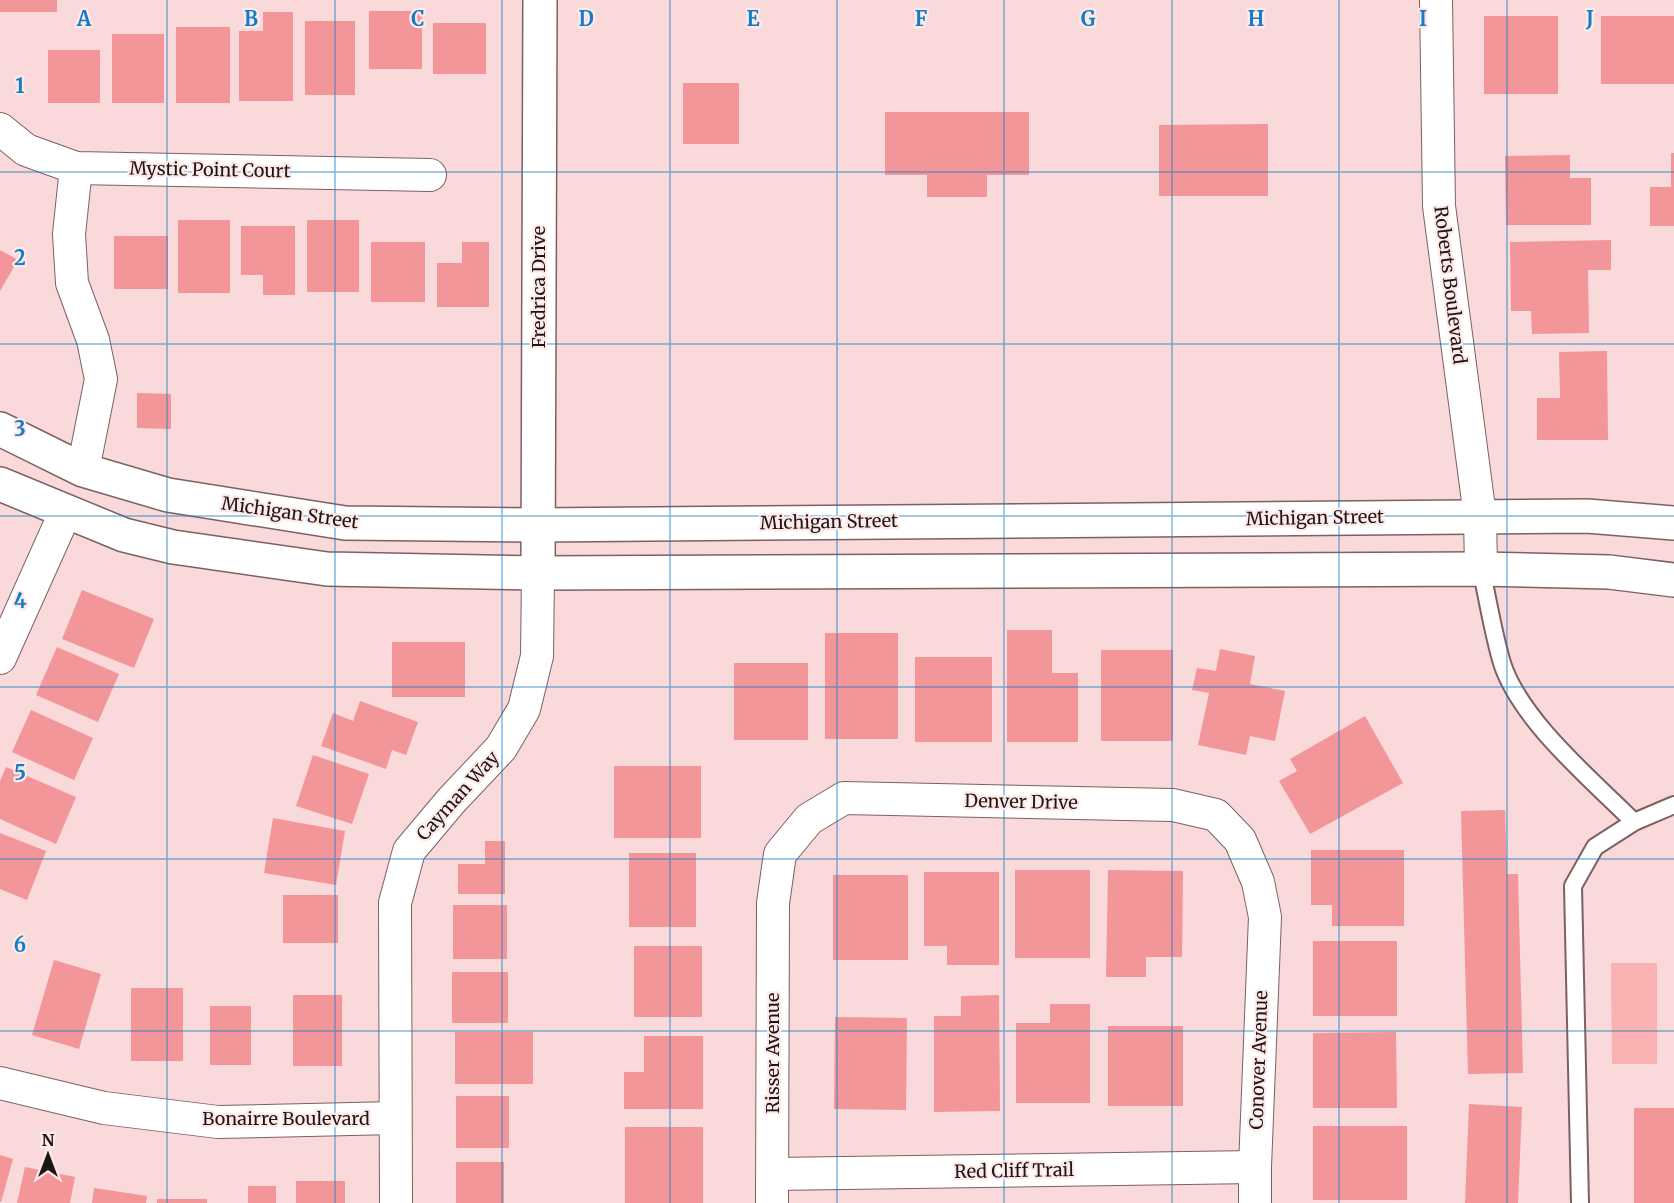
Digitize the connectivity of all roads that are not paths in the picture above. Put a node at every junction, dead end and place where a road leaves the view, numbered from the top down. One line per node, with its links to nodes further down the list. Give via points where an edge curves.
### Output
1 (540, 0): 12 (street, Fredrica Drive)
2 (1436, 0): 10 (street, Roberts Boulevard, via 1439,206)
3 (0, 129): 4 (street, Mystic Point Court, via 26,150)
4 (76, 168): 5 (street, Mystic Point Court); 7 (street, via 69,234 72,283 93,340 101,379)
5 (430, 175)
6 (0, 429): 7 (street, Michigan Street)
7 (83, 470): 12 (street, Michigan Street, via 168,495 345,523)
8 (0, 484): 9 (street)
9 (65, 513): 14 (street, via 123,535 173,547 327,569); 16 (street)
10 (1480, 516): 11 (street, Michigan Street, via 1587,516); 12 (street, Michigan Street); 13 (street, Roberts Boulevard)
11 (1674, 523)
12 (538, 525): 14 (street, Fredrica Drive)
13 (1481, 569): 14 (street); 15 (street, via 1609,572); 18 (lane, via 1503,665 1523,707)
14 (538, 573): 22 (street, Cayman Way, via 537,656 524,709 501,748 409,851 394,903)
15 (1674, 580)
16 (0, 658)
17 (1674, 805): 18 (lane)
18 (1634, 822): 27 (lane, via 1595,847 1573,886)
19 (773, 903): 20 (street, Denver Drive, via 780,854 809,819 844,798 1173,805 1216,815 1240,840 1258,882); 24 (street, Risser Avenue)
20 (1265, 918): 23 (street, Conover Avenue)
21 (0, 1083): 22 (street, Bonairre Boulevard, via 104,1108 218,1122)
22 (394, 1118): 25 (street, Cayman Way)
23 (1255, 1167): 24 (street, Red Cliff Trail); 26 (street, Conover Avenue)
24 (773, 1189)
25 (396, 1203)
26 (1255, 1203)
27 (1580, 1203)

